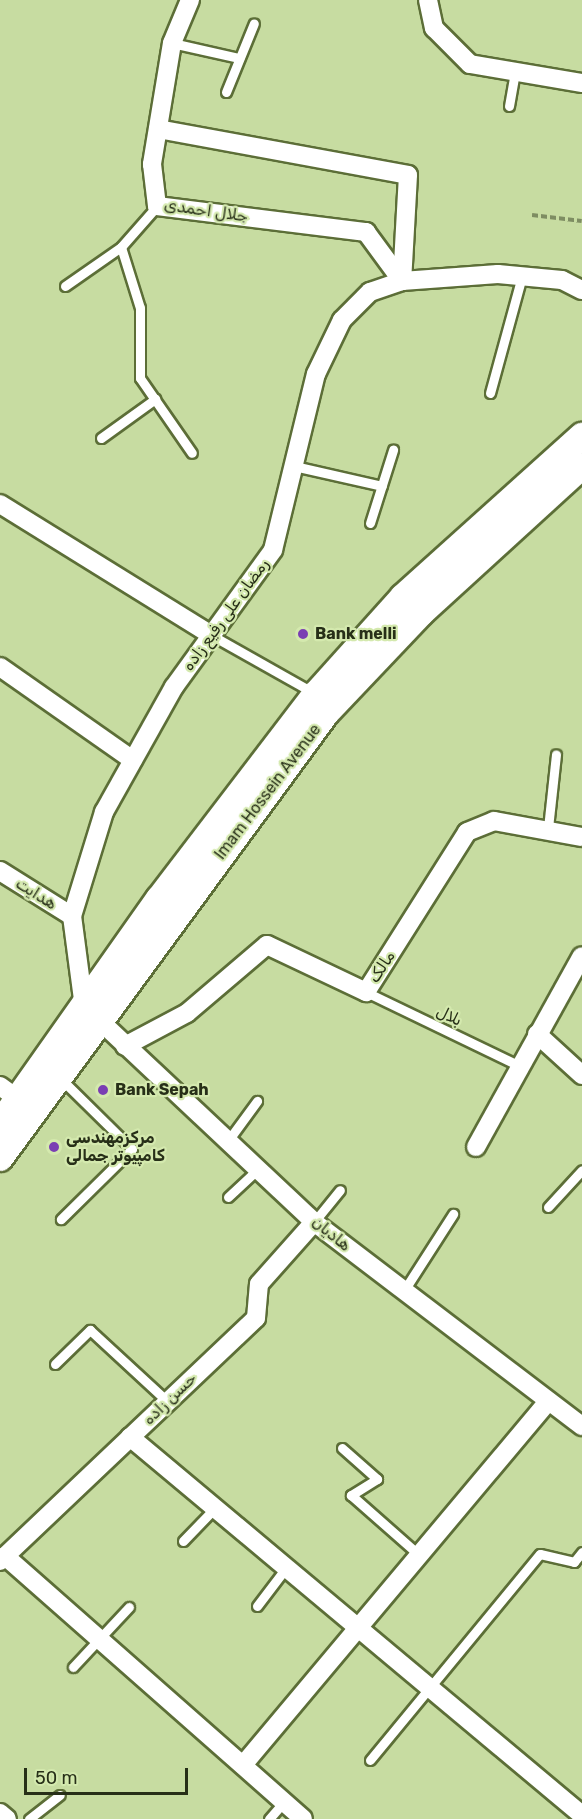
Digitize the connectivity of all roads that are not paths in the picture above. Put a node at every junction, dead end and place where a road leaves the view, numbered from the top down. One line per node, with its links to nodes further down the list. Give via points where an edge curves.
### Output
1 (190, 0): 4 (street, جلال احمدی)
2 (428, 0): 6 (street, via 434,28 470,64)
3 (254, 23): 5 (lane)
4 (172, 43): 5 (lane); 10 (street, جلال احمدی)
5 (239, 58): 8 (lane)
6 (515, 71): 7 (street); 9 (lane)
7 (582, 83)
8 (226, 92)
9 (509, 106)
10 (158, 129): 11 (street, جلال احمدی, via 152,164); 14 (street, via 408,175)
11 (157, 206): 12 (lane); 14 (street, جلال احمدی, via 366,232)
12 (121, 248): 15 (lane); 18 (lane, via 140,308 140,378)
13 (522, 276): 14 (street, رمضان علی رفیع زاده); 16 (street, رمضان علی رفیع زاده, via 562,280); 17 (lane)
14 (402, 282): 23 (street, رمضان علی رفیع زاده, via 370,292 342,320 316,374)
15 (65, 286)
16 (582, 290)
17 (490, 393)
18 (155, 399): 20 (lane); 22 (lane)
19 (582, 436): 30 (main road, Imam Hossein Avenue, via 403,597)
20 (101, 438)
21 (393, 450): 25 (lane)
22 (192, 453)
23 (294, 466): 25 (lane); 28 (street, رمضان علی رفیع زاده, via 273,550)
24 (582, 466): 39 (main road, Imam Hossein Avenue, via 420,613 326,714)
25 (382, 486): 27 (lane)
26 (0, 504): 28 (street)
27 (370, 523)
28 (210, 634): 30 (lane); 32 (street, رمضان علی رفیع زاده)
29 (0, 667): 32 (street)
30 (316, 694): 39 (main road, Imam Hossein Avenue, via 159,899)
31 (556, 754): 33 (lane)
32 (133, 760): 36 (street, رمضان علی رفیع زاده, via 104,812)
33 (548, 828): 34 (street, مالک); 38 (street, مالک, via 494,821 467,832)
34 (582, 837)
35 (0, 871): 36 (street, هدایت)
36 (72, 916): 39 (street, رمضان علی رفیع زاده)
37 (582, 956): 40 (street)
38 (366, 992): 41 (street, مالک, via 267,945 187,1013); 42 (lane, بلال)
39 (91, 1013): 41 (street, هادیان); 44 (main road, Imam Hossein Avenue); 45 (main road, Imam Hossein Avenue)
40 (537, 1034): 42 (street); 43 (street)
41 (125, 1046): 48 (street, هادیان)
42 (520, 1066): 49 (street)
43 (582, 1075)
44 (58, 1076): 50 (main road, Imam Hossein Avenue); 57 (lane, via 132,1149)
45 (9, 1092): 47 (main road, Imam Hossein Avenue)
46 (256, 1101): 48 (lane)
47 (0, 1124)
48 (227, 1142): 51 (street, هادیان)
49 (476, 1147)
50 (0, 1158)
51 (257, 1170): 54 (lane); 58 (street, هادیان)
52 (582, 1170): 55 (lane)
53 (340, 1190): 58 (lane)
54 (228, 1197)
55 (548, 1207)
56 (453, 1214): 59 (lane)
57 (60, 1220)
58 (314, 1222): 59 (street, هادیان); 62 (street, حسن زاده, via 259,1284 256,1317)
59 (403, 1292): 61 (street, هادیان)
60 (55, 1364): 62 (lane, via 90,1330)
61 (548, 1401): 63 (street, هادیان); 70 (street)
62 (168, 1402): 64 (street, حسن زاده)
63 (582, 1426)
64 (130, 1437): 66 (street); 69 (street, حسن زاده)
65 (342, 1448): 70 (lane, via 377,1479 351,1495)
66 (215, 1509): 67 (lane); 71 (street)
67 (183, 1541)
68 (582, 1551): 77 (lane, via 574,1562 540,1554)
69 (2, 1555): 75 (street)
70 (419, 1555): 74 (street)
71 (286, 1568): 72 (lane); 74 (street)
72 (257, 1606)
73 (129, 1607): 75 (lane)
74 (357, 1628): 77 (street); 79 (street)
75 (102, 1641): 76 (lane); 79 (street)
76 (73, 1667)
77 (430, 1689): 78 (lane); 83 (street)
78 (370, 1760)
79 (243, 1766): 81 (street)
80 (60, 1795): 85 (lane)
81 (284, 1802): 86 (lane); 87 (street)
82 (0, 1814): 84 (street)
83 (582, 1815): 88 (street)
84 (7, 1819)
85 (29, 1819)
86 (269, 1819)
87 (303, 1819)
88 (578, 1819)

